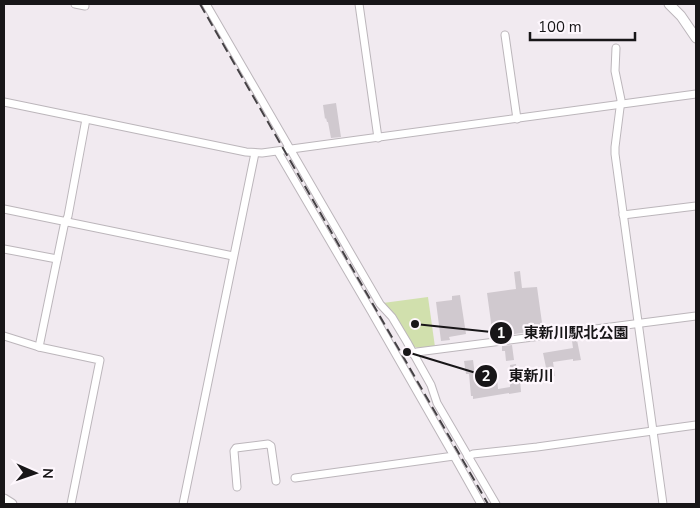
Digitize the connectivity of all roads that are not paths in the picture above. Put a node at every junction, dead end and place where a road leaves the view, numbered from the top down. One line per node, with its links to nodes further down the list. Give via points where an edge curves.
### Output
1 (75, 4): 5 (street)
2 (206, 4): 15 (street)
3 (359, 4): 14 (street)
4 (669, 4): 7 (main road)
5 (85, 6)
6 (505, 35): 13 (street)
7 (696, 38)
8 (616, 48): 11 (street, via 615,71)
9 (696, 94): 11 (street)
10 (4, 102): 12 (street)
11 (620, 105): 13 (street); 20 (street, via 615,147)
12 (86, 119): 17 (street); 21 (street)
13 (517, 119): 14 (street)
14 (378, 138): 15 (street)
15 (291, 149): 16 (street); 29 (street, via 380,304 392,317)
16 (278, 152): 17 (street); 32 (street)
17 (254, 153): 23 (street)
18 (696, 206): 20 (street)
19 (4, 209): 21 (street)
20 (623, 215): 26 (street)
21 (66, 222): 23 (street); 24 (street)
22 (4, 249): 24 (street)
23 (233, 256): 40 (street)
24 (58, 259): 28 (street)
25 (696, 316): 26 (street)
26 (638, 323): 29 (street); 31 (street)
27 (4, 336): 28 (street)
28 (39, 347): 39 (street, via 100,360)
29 (413, 354): 33 (street)
30 (696, 424): 31 (street)
31 (652, 430): 33 (street); 43 (street)
32 (454, 456): 34 (street); 41 (street)
33 (468, 457): 42 (street)
34 (296, 478)
35 (276, 481): 36 (street, via 271,446 236,448)
36 (237, 487)
37 (4, 499): 38 (main road)
38 (12, 504)
39 (71, 504)
40 (183, 504)
41 (481, 504)
42 (496, 504)
43 (663, 504)

